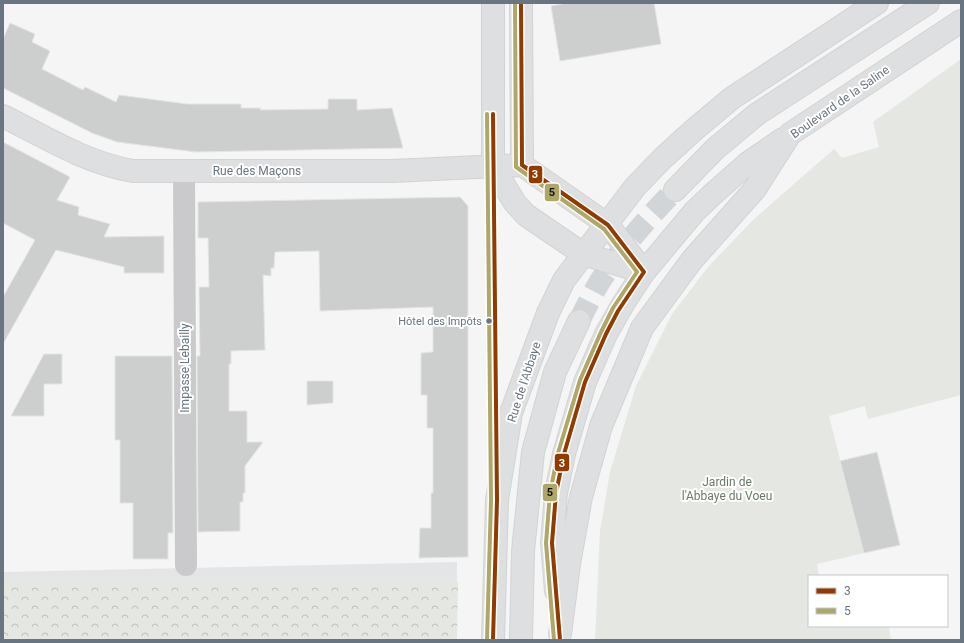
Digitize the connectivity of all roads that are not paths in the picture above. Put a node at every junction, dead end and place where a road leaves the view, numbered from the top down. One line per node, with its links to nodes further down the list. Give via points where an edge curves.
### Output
1 (493, 3): 10 (main road)
2 (521, 3): 9 (main road)
3 (928, 3): 6 (main road)
4 (870, 9): 6 (main road); 13 (main road, Rue de l'Abbaye, via 738,94 695,129 635,188)
5 (961, 21): 8 (main road, Boulevard de la Saline)
6 (869, 42): 12 (main road, via 757,114 715,149)
7 (3, 116): 11 (main road, Rue des Maçons, via 104,165 133,171)
8 (790, 134): 15 (main road, via 748,163 714,193 695,211); 18 (main road, Boulevard de la Saline, via 755,189 692,260 642,328 601,426 581,497)
9 (522, 166): 10 (main road, Rue des Maçons); 13 (main road)
10 (493, 167): 11 (main road, Rue des Maçons, via 392,171); 14 (main road, via 515,203 526,215)
11 (184, 171): 17 (street, Impasse Lebailly)
12 (675, 190)
13 (608, 224): 14 (main road, Rue de l'Abbaye); 15 (main road)
14 (583, 254): 15 (main road); 19 (main road, Rue de l'Abbaye, via 564,280 548,313 511,412 497,500)
15 (644, 272): 18 (main road, via 616,316 587,376 564,454 556,493 552,543)
16 (579, 320): 20 (main road, via 555,372 533,452 523,551)
17 (186, 565)
18 (560, 637)
19 (493, 640)
20 (521, 640)

